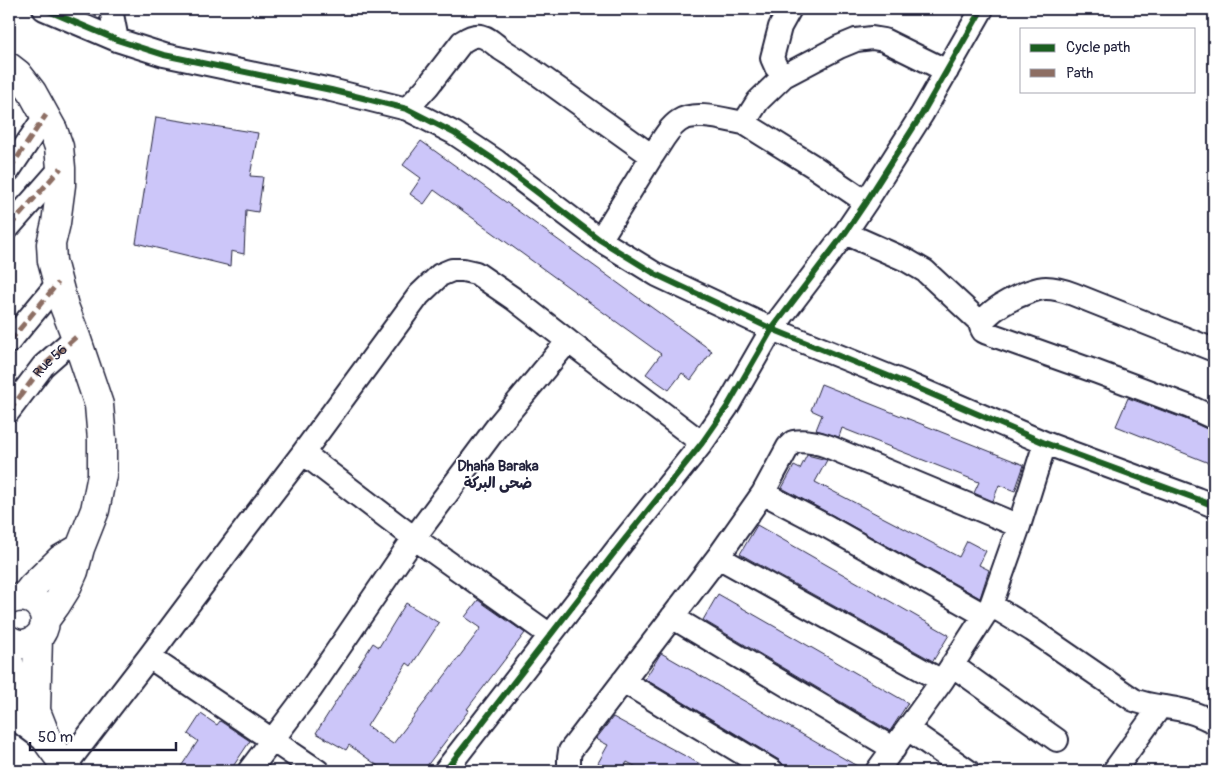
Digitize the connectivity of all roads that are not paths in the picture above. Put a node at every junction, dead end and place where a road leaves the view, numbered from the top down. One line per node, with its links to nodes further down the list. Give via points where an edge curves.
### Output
1 (44, 9): 5 (street)
2 (111, 9): 5 (street)
3 (790, 9): 8 (street, via 780,27 772,58)
4 (982, 9): 7 (street)
5 (117, 40): 9 (street, via 164,55)
6 (9, 67): 10 (street, via 18,74)
7 (947, 71): 8 (street, via 884,40 872,38 856,40); 15 (street)
8 (784, 76): 11 (street, via 758,102)
9 (407, 108): 12 (street, via 462,42 468,37 483,36); 18 (street, via 454,133 496,161)
10 (46, 115): 13 (street, via 60,147); 14 (street)
11 (744, 124): 12 (street, via 702,116 689,117 669,131); 15 (street)
12 (652, 156): 18 (street)
13 (61, 168): 16 (street); 19 (street, via 51,244)
14 (9, 170)
15 (866, 202): 17 (street)
16 (9, 227)
17 (846, 233): 20 (street, via 925,271); 21 (street)
18 (600, 240): 21 (street, via 657,276)
19 (58, 283): 22 (street); 24 (street)
20 (981, 324): 25 (street, via 999,307 1027,292 1056,289); 27 (street, via 987,333)
21 (772, 330): 28 (street); 29 (street)
22 (76, 337): 26 (street, Rue 56, via 44,366); 35 (street, via 99,406 102,440 102,475 95,510)
23 (568, 340): 28 (street); 30 (street, via 476,273 452,270 440,275 420,295); 34 (street, via 496,428)
24 (9, 342)
25 (1214, 350)
26 (9, 411)
27 (1214, 418)
28 (702, 443): 41 (street)
29 (1045, 443): 32 (street); 33 (street)
30 (303, 453): 34 (street); 43 (street)
31 (763, 493): 33 (street, via 793,442 814,442); 36 (street); 38 (street)
32 (1214, 506)
33 (1019, 526): 38 (street)
34 (414, 538): 41 (street); 53 (street)
35 (80, 548): 37 (street, via 61,559); 40 (street, via 66,589)
36 (718, 557): 39 (street); 45 (street)
37 (17, 598): 40 (street, via 35,601 42,609)
38 (987, 610): 45 (street); 47 (street, via 1032,630 1134,700)
39 (672, 617): 46 (street); 55 (street)
40 (41, 628): 42 (street, via 32,641 23,644); 48 (street)
41 (550, 634): 59 (street)
42 (9, 640)
43 (149, 657): 53 (street); 56 (street)
44 (9, 662): 48 (street, via 16,687)
45 (947, 673): 51 (street); 52 (street)
46 (623, 682): 60 (street, via 570,752); 61 (street)
47 (1160, 707): 50 (street, via 1203,716); 64 (street)
48 (36, 711): 54 (street)
49 (9, 714): 54 (street)
50 (1214, 722)
51 (908, 729): 55 (street); 63 (street)
52 (1057, 740)
53 (273, 741): 57 (street); 58 (street)
54 (49, 744): 56 (street)
55 (894, 749): 62 (street)
56 (67, 769)
57 (250, 771)
58 (318, 771)
59 (445, 771)
60 (569, 771)
61 (772, 771)
62 (877, 771)
63 (968, 771)
64 (1114, 771)

